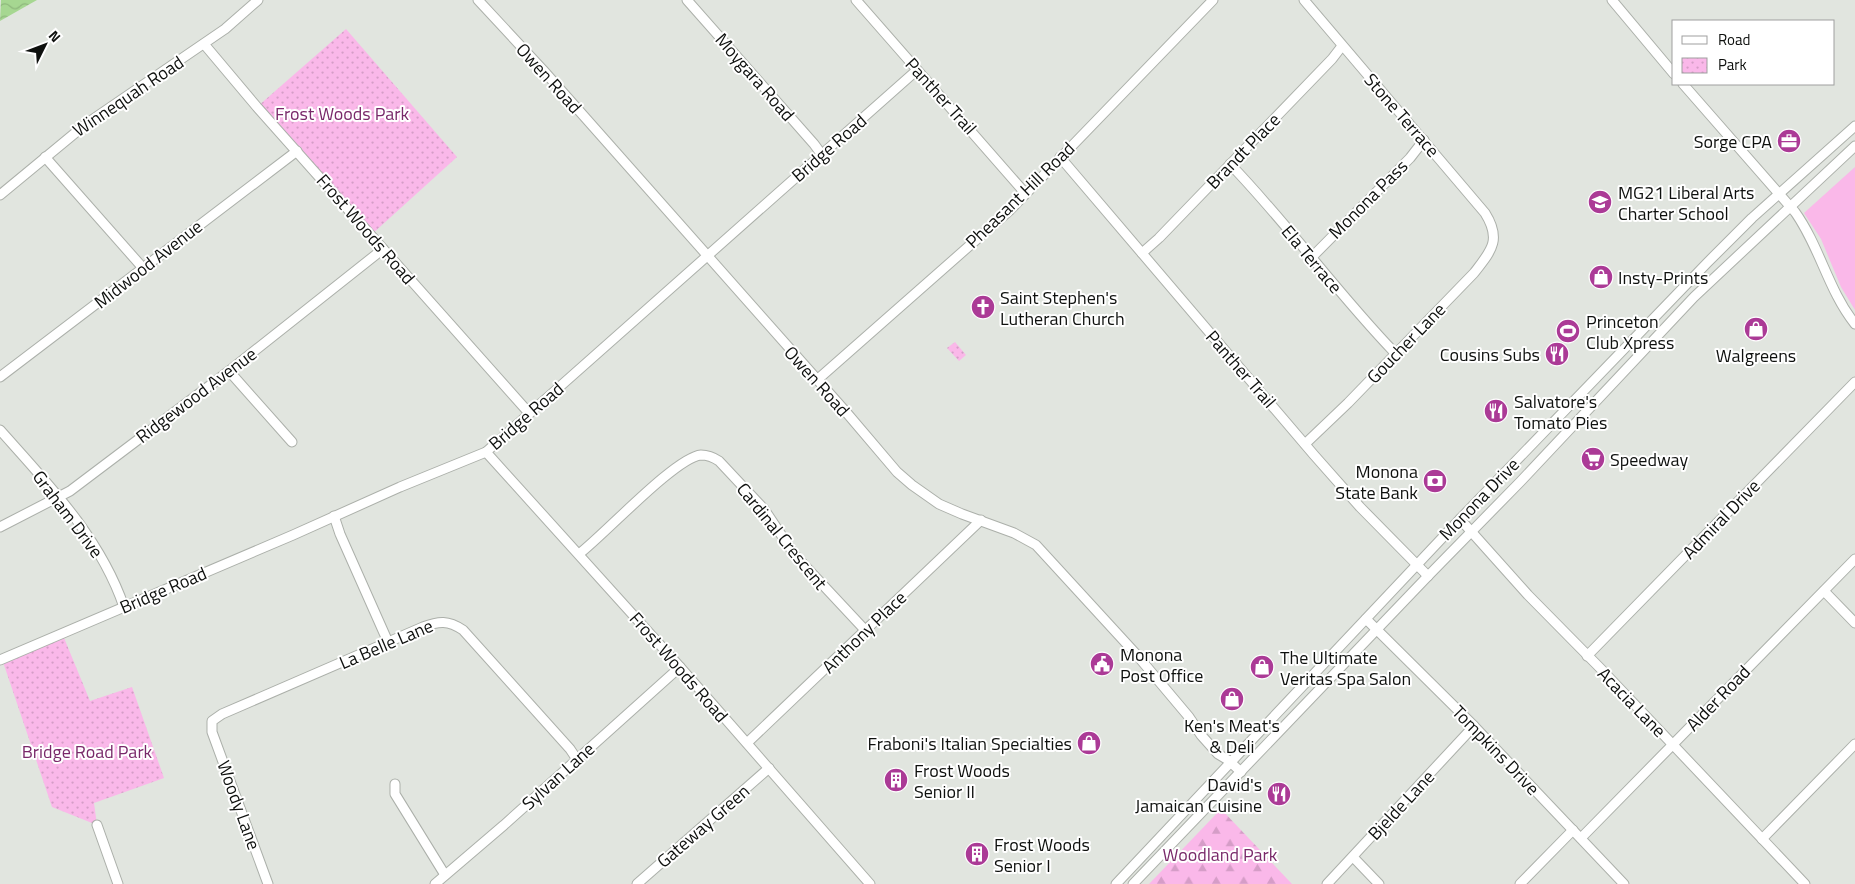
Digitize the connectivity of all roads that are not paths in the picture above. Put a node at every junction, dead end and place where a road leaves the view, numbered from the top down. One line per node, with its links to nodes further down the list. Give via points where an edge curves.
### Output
1 (258, 0): 8 (street, Winnequah Road, via 234,23)
2 (478, 0): 28 (street, Owen Road)
3 (687, 0): 17 (street, Moygara Road)
4 (856, 0): 10 (street, Panther Trail)
5 (1213, 0): 19 (street, Pheasant Hill Road)
6 (1304, 0): 9 (street, Stone Terrace)
7 (1612, 0): 11 (street)
8 (204, 44): 16 (street, Frost Woods Road); 18 (street, Winnequah Road, via 86,124)
9 (1342, 46): 14 (street, Stone Terrace); 20 (street, Brandt Place)
10 (917, 70): 17 (street, Bridge Road); 21 (street, Panther Trail)
11 (1672, 72)
12 (1683, 85): 23 (street)
13 (1855, 126): 23 (street, Monona Drive)
14 (1424, 140): 25 (street, Stone Terrace, via 1485,213); 29 (street, Monona Pass)
15 (1855, 146): 24 (street, Monona Drive)
16 (297, 151): 26 (street, Frost Woods Road); 30 (street, Midwood Avenue)
17 (822, 155): 28 (street, Bridge Road)
18 (45, 157): 22 (street, Winnequah Road); 30 (street)
19 (1060, 157): 21 (street, Pheasant Hill Road); 27 (street, Panther Trail)
20 (1230, 164): 27 (street, Brandt Place); 29 (street, Ela Terrace)
21 (1026, 193): 35 (street, Pheasant Hill Road)
22 (0, 194)
23 (1779, 194): 24 (street); 44 (street, Monona Drive, via 1707,263)
24 (1790, 206): 31 (street, via 1809,234 1842,308); 47 (street, Monona Drive, via 1694,297)
25 (1493, 233): 32 (street, Goucher Lane, via 1492,250 1474,273)
26 (384, 250): 33 (street, Ridgewood Avenue); 37 (street, Frost Woods Road)
27 (1142, 254): 40 (street, Panther Trail)
28 (707, 256): 35 (street, Owen Road); 37 (street, Bridge Road)
29 (1312, 257): 32 (street, Ela Terrace, via 1364,322)
30 (143, 268): 34 (street, Midwood Avenue)
31 (1855, 324)
32 (1395, 353): 40 (street, Goucher Lane)
33 (229, 371): 39 (street); 42 (street, Ridgewood Avenue)
34 (0, 377)
35 (817, 380): 45 (street, Owen Road, via 910,484 939,504)
36 (1855, 382): 59 (street, Admiral Drive)
37 (529, 413): 41 (street, Bridge Road)
38 (0, 430): 42 (street, Graham Drive)
39 (292, 442)
40 (1305, 444): 50 (street, Panther Trail)
41 (486, 452): 43 (street, Bridge Road); 48 (street, Frost Woods Road)
42 (59, 497): 46 (street, Ridgewood Avenue); 53 (street, Graham Drive, via 102,557)
43 (334, 516): 53 (street, Bridge Road); 58 (street)
44 (1460, 519): 47 (street, Acacia Lane); 50 (street, Monona Drive)
45 (981, 520): 56 (street, Anthony Place); 68 (street, Owen Road, via 1014,532 1036,545)
46 (0, 527)
47 (1471, 533): 51 (street, Monona Drive); 59 (street, Acacia Lane)
48 (580, 554): 56 (street, Cardinal Crescent, via 682,463 700,455 711,456 764,509 794,554); 61 (street, Frost Woods Road)
49 (1855, 559): 52 (street, Alder Road)
50 (1416, 565): 51 (street, Panther Trail); 54 (street, Monona Drive)
51 (1428, 576): 57 (street, Monona Drive)
52 (1824, 591): 55 (street); 65 (street, Alder Road)
53 (124, 607): 60 (street, Bridge Road)
54 (1366, 619): 57 (street, Tompkins Drive); 68 (street, Monona Drive)
55 (1855, 623)
56 (865, 630): 64 (street, Anthony Place)
57 (1376, 631): 63 (street, Tompkins Drive); 70 (street, Monona Drive)
58 (388, 642): 62 (street, La Belle Lane, via 222,714 212,721); 67 (street, La Belle Lane, via 438,622 456,625 470,636)
59 (1587, 656): 65 (street, Acacia Lane)
60 (0, 660)
61 (680, 667): 64 (street, Frost Woods Road); 67 (street, Sylvan Lane)
62 (212, 726): 79 (street, Woody Lane)
63 (1474, 726): 73 (street, Tompkins Drive); 76 (street, Bjelde Lane)
64 (747, 743): 69 (street, Frost Woods Road)
65 (1673, 744): 74 (street, Alder Road); 75 (street, Acacia Lane)
66 (1855, 744): 75 (street)
67 (576, 758): 77 (street, Sylvan Lane)
68 (1229, 761): 70 (street, Owen Road); 83 (street, Monona Drive)
69 (769, 768): 81 (street, Gateway Green); 82 (street, Frost Woods Road)
70 (1241, 772): 84 (street, Monona Drive)
71 (395, 784): 77 (street, via 395,794)
72 (97, 825): 78 (street)
73 (1573, 830): 74 (street, Tompkins Drive); 87 (street)
74 (1581, 838): 88 (street, Tompkins Drive)
75 (1762, 839): 89 (street, Acacia Lane)
76 (1353, 857): 85 (street, Bjelde Lane); 86 (street)
77 (445, 875): 80 (street, Sylvan Lane)
78 (118, 884)
79 (268, 884)
80 (436, 884)
81 (637, 884)
82 (870, 884)
83 (1116, 884)
84 (1133, 884)
85 (1327, 884)
86 (1379, 884)
87 (1520, 884)
88 (1624, 884)
89 (1805, 884)

